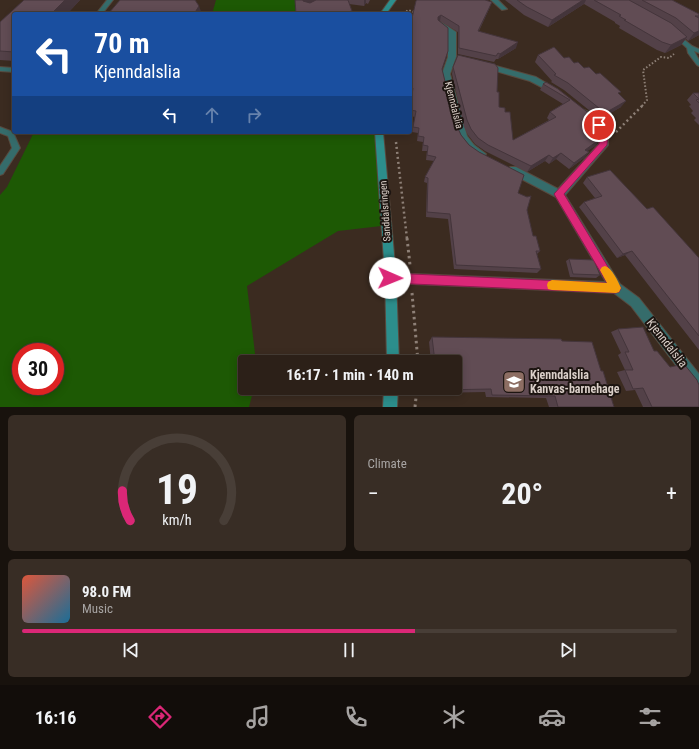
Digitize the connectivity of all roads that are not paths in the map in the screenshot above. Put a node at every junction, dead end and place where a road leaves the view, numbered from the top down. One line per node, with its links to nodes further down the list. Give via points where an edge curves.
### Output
1 (110, 0): 5 (lane)
2 (393, 0): 6 (main road)
3 (494, 0): 4 (street)
4 (504, 9)
5 (101, 12)
6 (384, 12)
7 (441, 24): 19 (street, Kjenndalslia, via 452,32 455,58 446,74 459,127 471,147)
8 (671, 31): 9 (lane)
9 (690, 47): 10 (lane); 12 (lane)
10 (699, 51)
11 (475, 62): 15 (street, via 533,79)
12 (699, 64)
13 (0, 69): 14 (lane)
14 (12, 70)
15 (563, 97)
16 (575, 106): 22 (street, via 599,125 604,135 603,145)
17 (0, 130): 21 (lane, via 11,134 16,148)
18 (379, 134): 23 (main road, Sanddalsringen)
19 (488, 158)
20 (502, 165): 22 (street)
21 (0, 172)
22 (559, 194): 24 (street, Kjenndalslia)
23 (390, 278): 24 (street); 25 (main road, Sanddalsringen)
24 (616, 288): 26 (street, Kjenndalslia, via 636,302)
25 (393, 355)
26 (699, 384)
27 (391, 395): 28 (main road)
28 (390, 407)

